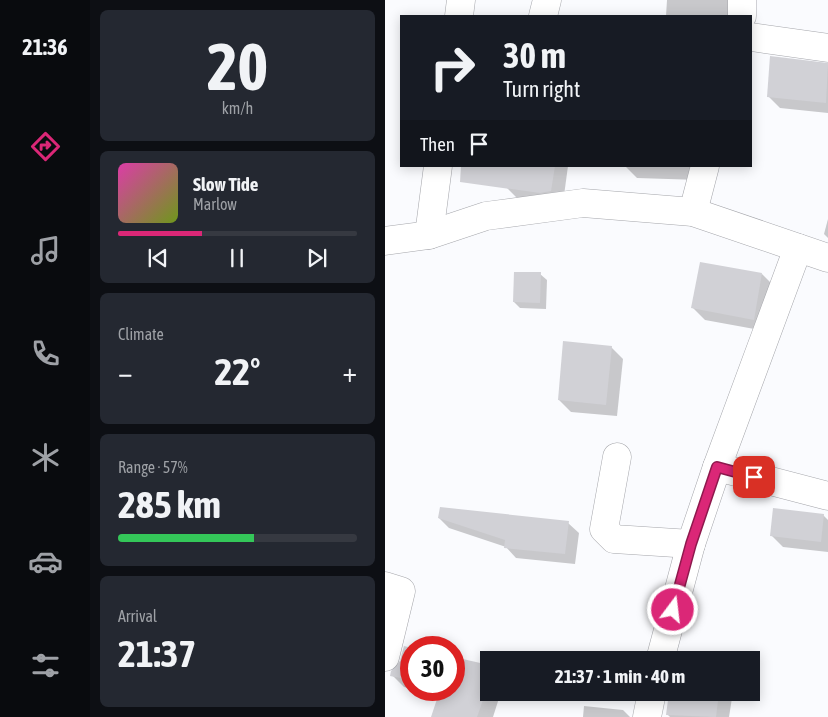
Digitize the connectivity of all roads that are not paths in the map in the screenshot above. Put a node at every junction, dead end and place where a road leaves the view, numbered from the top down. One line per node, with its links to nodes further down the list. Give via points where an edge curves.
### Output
1 (461, 0): 4 (street)
2 (547, 0): 5 (street)
3 (742, 0): 6 (street)
4 (459, 15)
5 (543, 15)
6 (742, 15)
7 (752, 37): 8 (street)
8 (828, 48)
9 (438, 167): 12 (street)
10 (705, 167): 11 (street)
11 (693, 212): 12 (street, via 583,202 486,216); 14 (street)
12 (429, 235): 13 (street)
13 (385, 241)
14 (798, 248): 15 (street); 17 (street)
15 (828, 258)
16 (617, 457): 19 (street, via 604,529 614,539)
17 (717, 467): 18 (street); 19 (street)
18 (828, 496)
19 (691, 544): 21 (street)
20 (385, 586): 22 (street, via 401,591)
21 (662, 651)
22 (385, 657)
23 (650, 701): 24 (street)
24 (647, 717)

